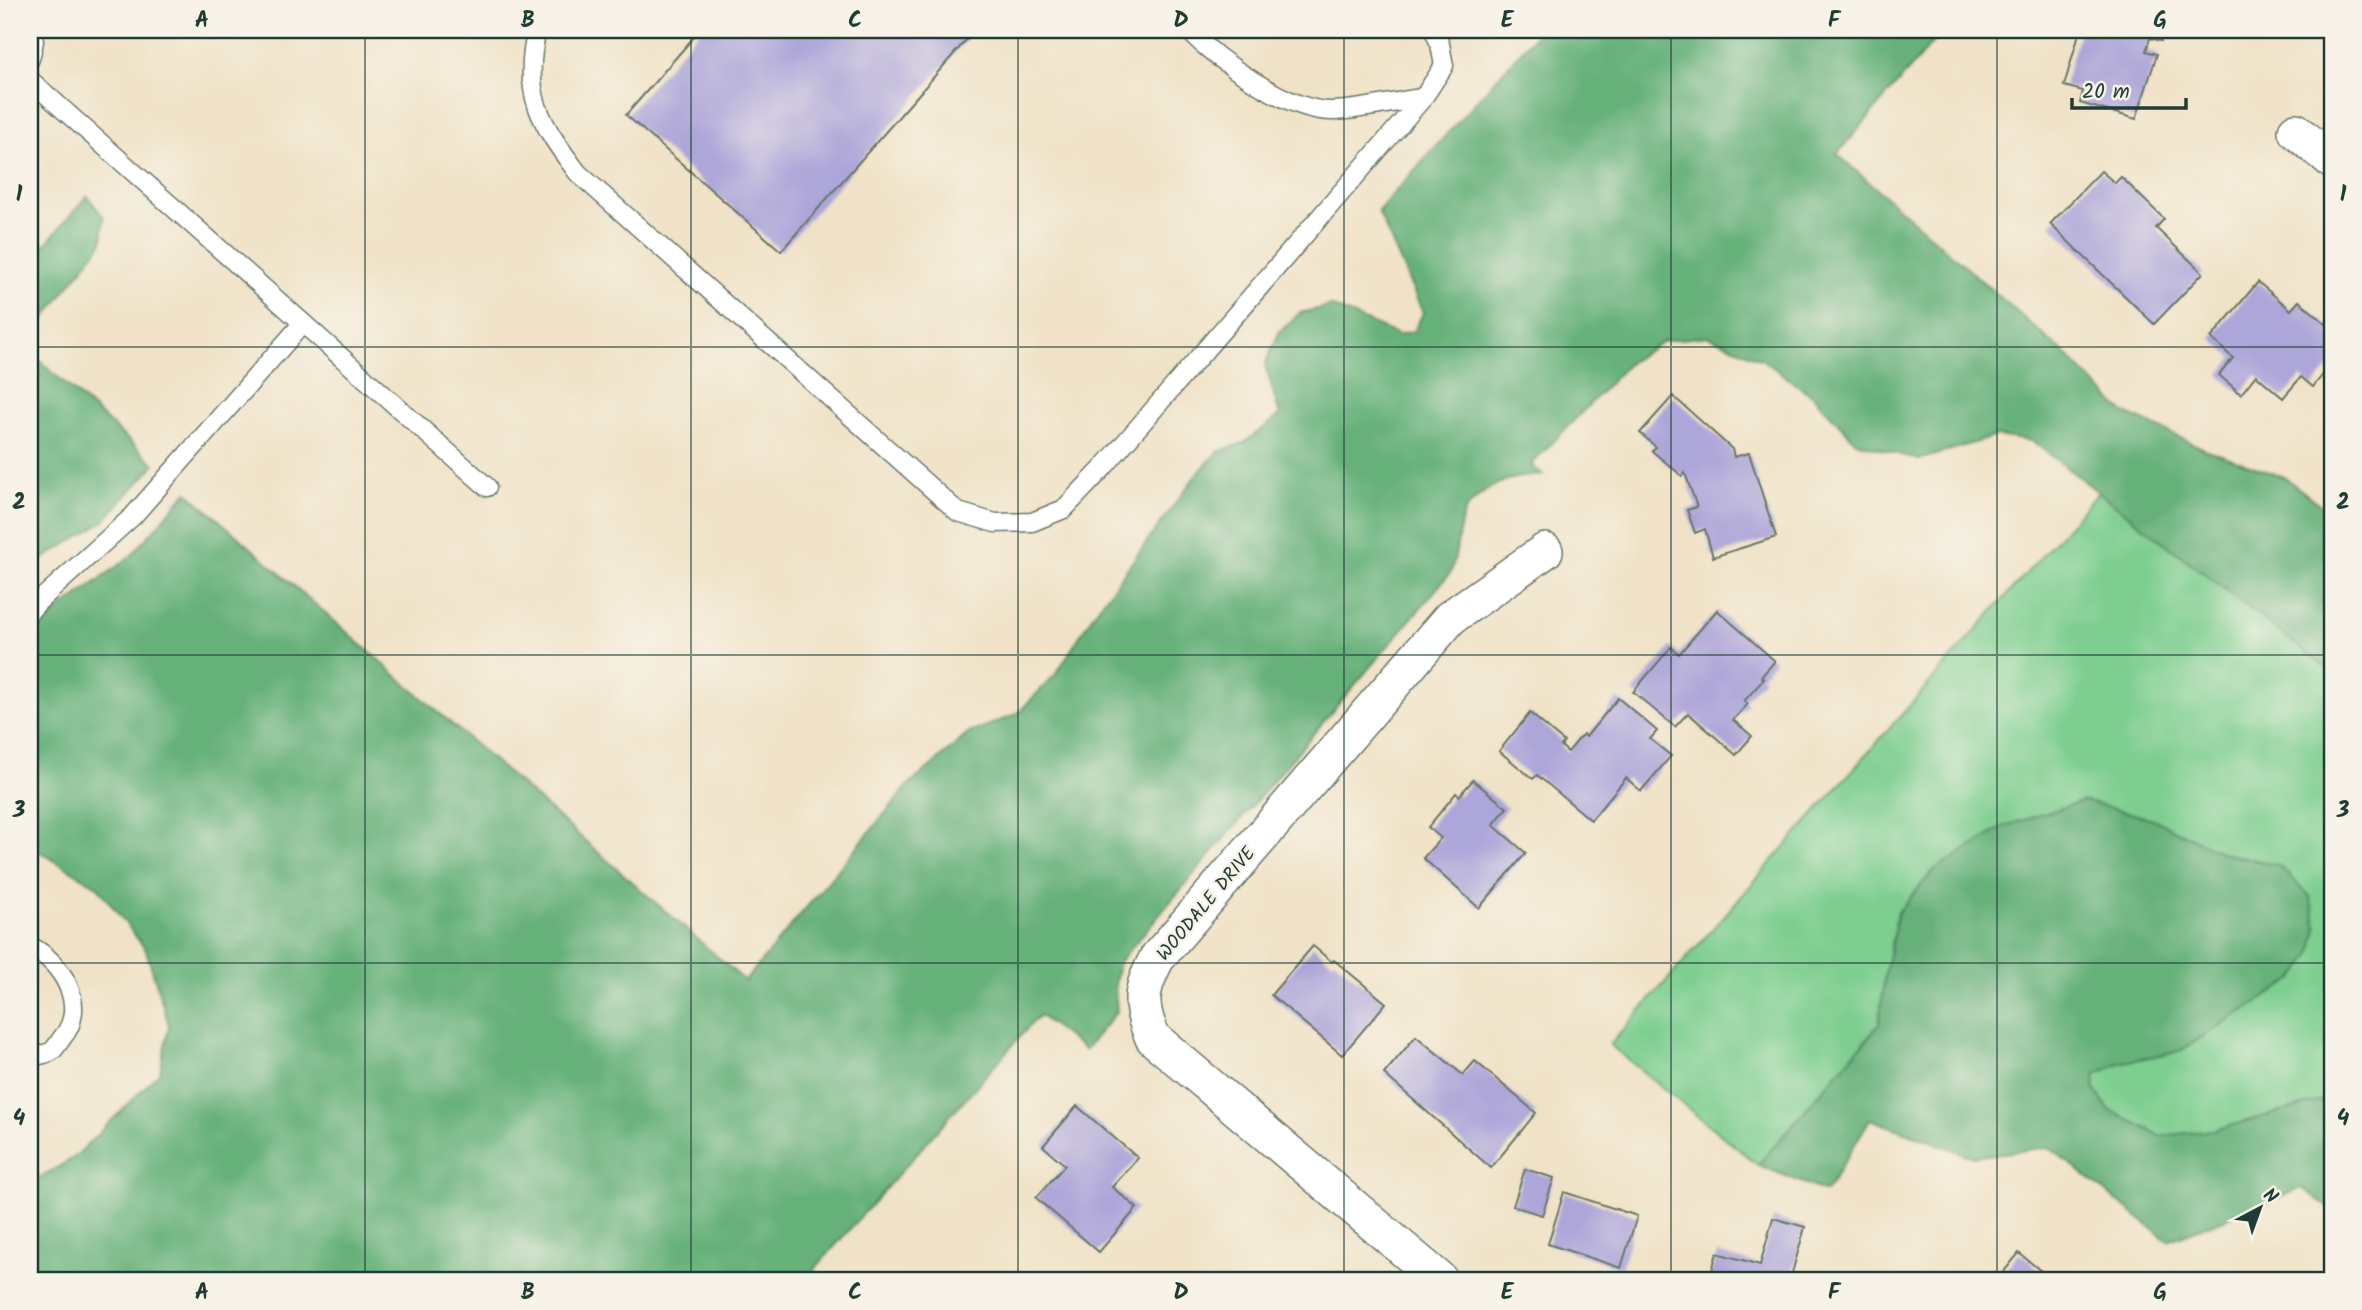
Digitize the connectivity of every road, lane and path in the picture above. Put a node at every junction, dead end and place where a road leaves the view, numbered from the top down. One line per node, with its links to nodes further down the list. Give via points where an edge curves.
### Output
1 (31, 30): 5 (lane)
2 (537, 30): 7 (lane, via 532,51 534,100 550,136 579,173 958,512 995,523 1032,522 1064,509)
3 (1188, 30): 7 (lane, via 1239,71 1289,101 1331,111)
4 (1434, 30): 7 (lane, via 1444,66)
5 (30, 59)
6 (30, 80): 10 (lane)
7 (1423, 98)
8 (2296, 131): 9 (street)
9 (2332, 161)
10 (303, 323): 11 (lane); 13 (lane, via 134,516)
11 (487, 487)
12 (1545, 551): 16 (street, WOODALE DRIVE, via 1450,618 1157,958 1144,983 1143,1016 1153,1038)
13 (30, 611)
14 (30, 946): 15 (lane, via 54,965 71,987 73,1009 69,1031 52,1051)
15 (30, 1057)
16 (1440, 1280)

